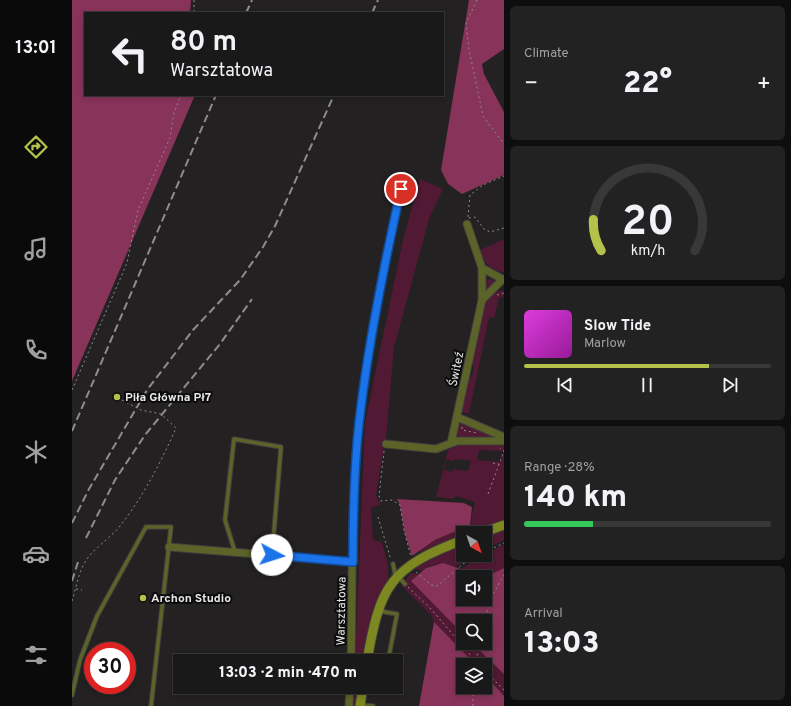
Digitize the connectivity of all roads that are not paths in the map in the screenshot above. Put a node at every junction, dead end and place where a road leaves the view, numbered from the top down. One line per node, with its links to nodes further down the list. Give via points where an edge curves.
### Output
1 (404, 176): 17 (street, Warsztatowa, via 388,244 361,407 355,474)
2 (468, 221): 3 (street, Świteź)
3 (482, 268): 4 (street); 5 (street, Świteź)
4 (504, 279): 5 (street)
5 (482, 300): 6 (street, Świteź)
6 (457, 417): 7 (street); 8 (street, Świteź)
7 (504, 437)
8 (451, 443): 9 (street); 10 (street, via 436,450)
9 (502, 443)
10 (386, 444)
11 (504, 525): 12 (street)
12 (492, 529)
13 (456, 543): 19 (street, via 421,557)
14 (169, 547): 15 (street, Warsztatowa); 26 (lane, via 171,527 146,527 97,616 80,660); 29 (lane)
15 (236, 552): 16 (street, Warsztatowa); 16 (lane, via 225,520 234,439 282,447)
16 (272, 555): 17 (street, Warsztatowa)
17 (353, 562): 22 (street, Warsztatowa)
18 (393, 564): 19 (lane)
19 (397, 576): 20 (lane); 21 (street)
20 (404, 584)
21 (378, 611): 23 (street); 24 (lane, via 397,614)
22 (351, 654)
23 (369, 654)
24 (389, 654)
25 (362, 694): 28 (street)
26 (72, 695)
27 (350, 697): 30 (street); 31 (street)
28 (360, 705): 32 (lane)
29 (151, 706)
30 (345, 706)
31 (349, 706)
32 (372, 706)

